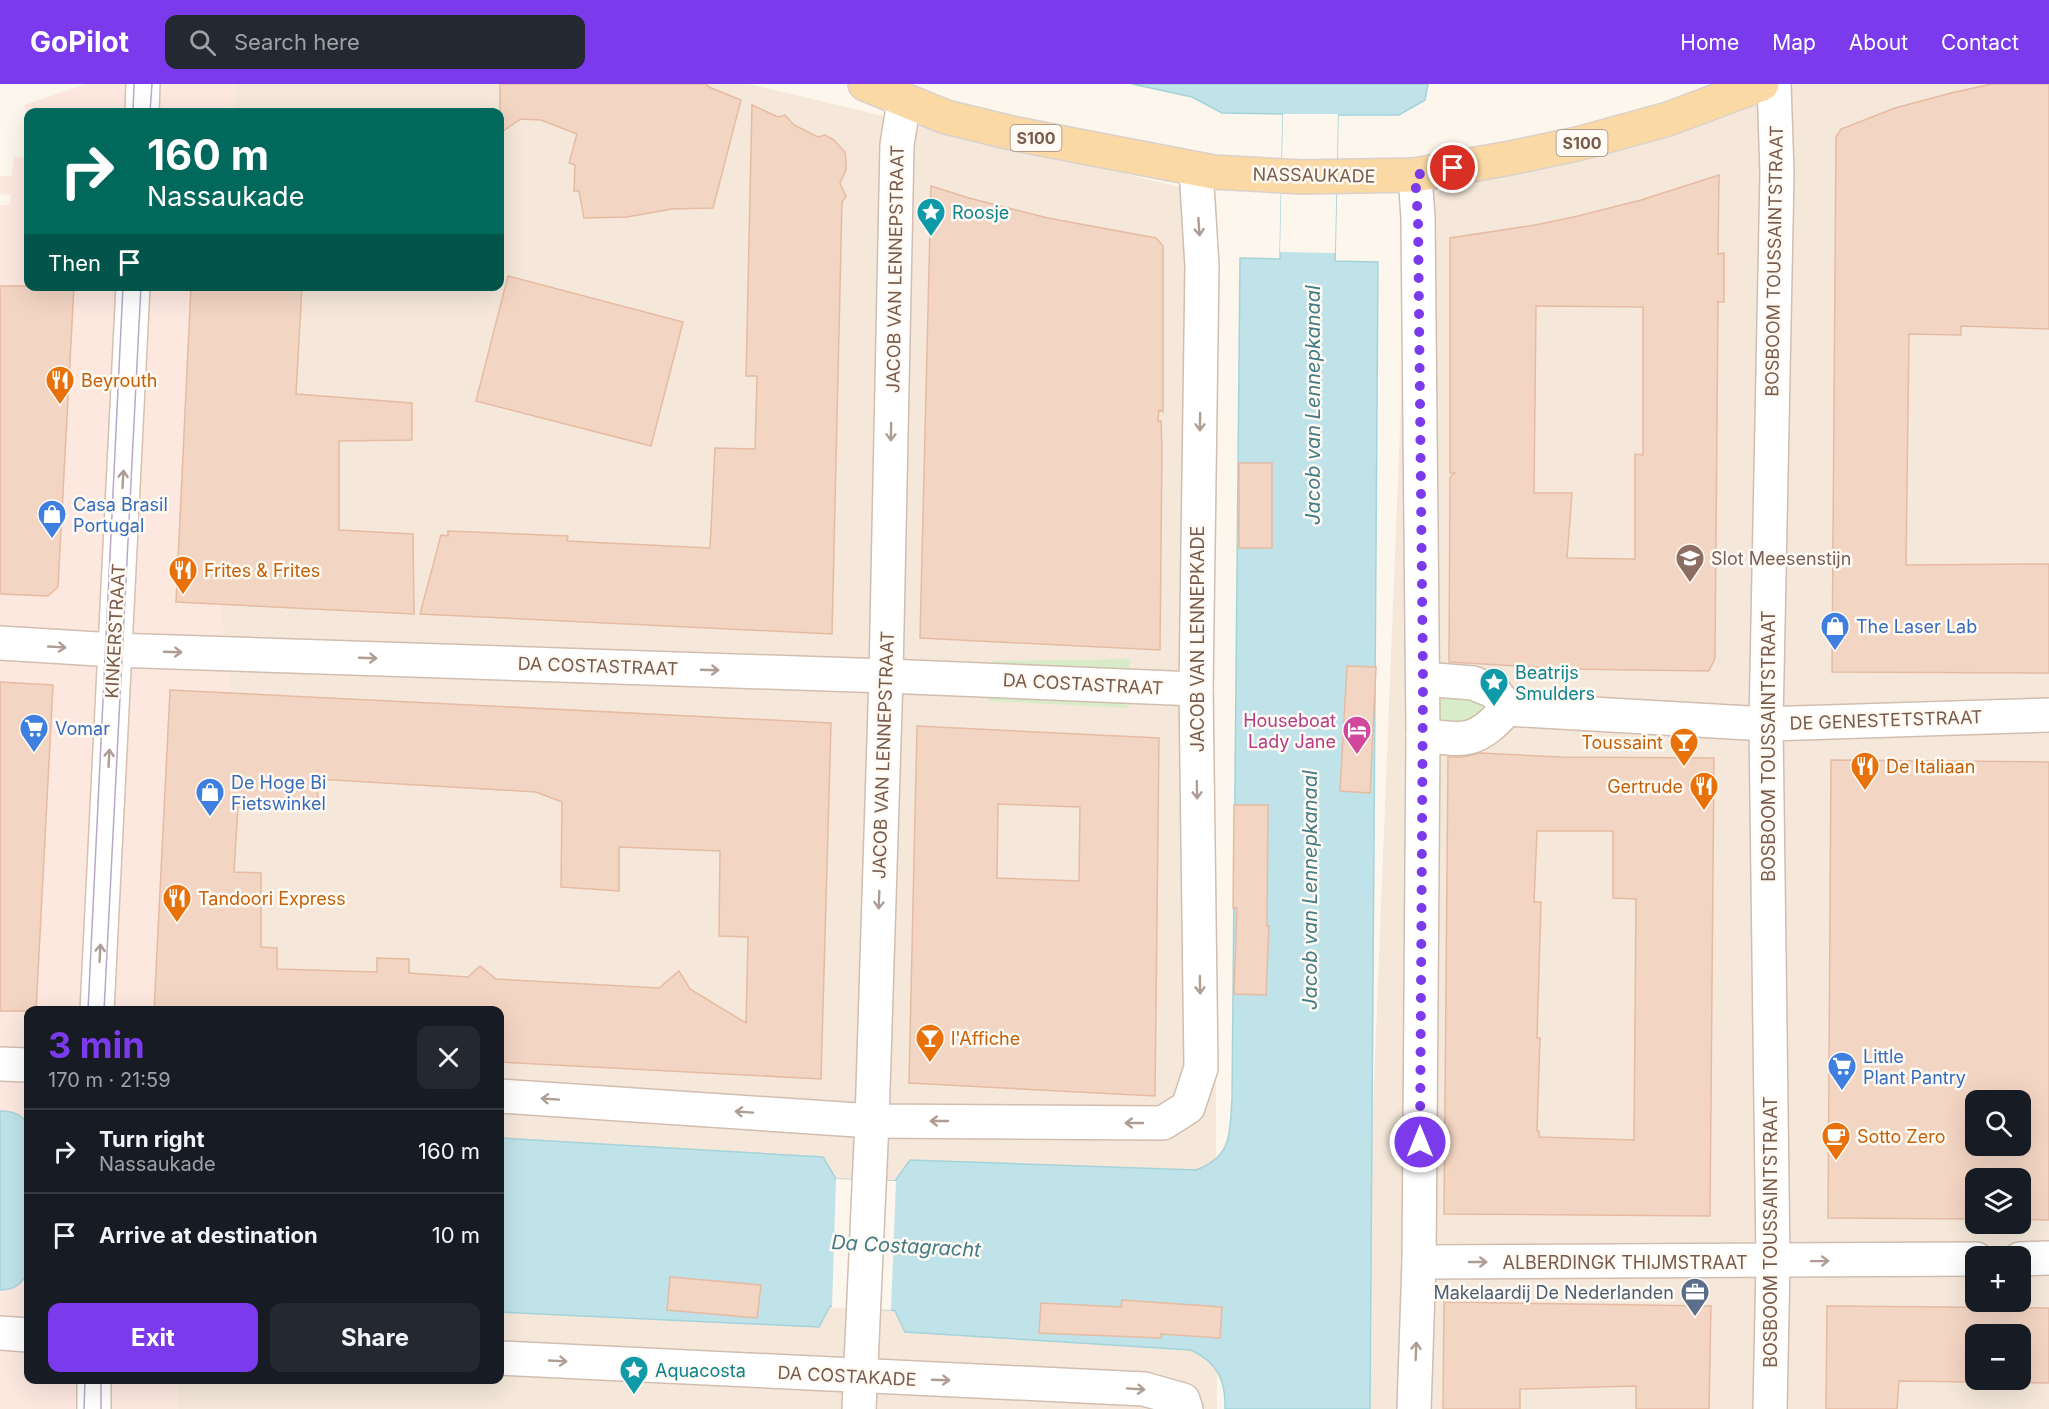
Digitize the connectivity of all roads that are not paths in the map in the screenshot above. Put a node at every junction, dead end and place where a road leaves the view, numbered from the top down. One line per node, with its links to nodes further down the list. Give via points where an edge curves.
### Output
1 (143, 84): 6 (street)
2 (865, 84): 5 (main road, NASSAUKADE / S100)
3 (1762, 84): 8 (main road, NASSAUKADE / S100, via 1668,119 1581,143)
4 (1774, 84): 17 (street, BOSBOOM TOUSSAINTSTRAAT, via 1777,173)
5 (904, 101): 7 (main road, NASSAUKADE / S100, via 946,117 1016,134); 12 (street, JACOB VAN LENNEPSTRAAT, one-way to 12, via 897,145)
6 (142, 108)
7 (1204, 170): 8 (main road, NASSAUKADE / S100, via 1302,177); 14 (street, JACOB VAN LENNEPKADE, one-way to 14)
8 (1405, 175): 13 (street, via 1418,219)
9 (133, 291): 11 (street, KINKERSTRAAT, one-way to 9)
10 (0, 643): 11 (street, DA COSTASTRAAT, one-way to 11)
11 (114, 650): 12 (street, DA COSTASTRAAT, one-way to 12); 19 (street, KINKERSTRAAT, one-way to 11)
12 (886, 676): 14 (street, DA COSTASTRAAT); 23 (street, JACOB VAN LENNEPSTRAAT, one-way to 23)
13 (1423, 679): 15 (street, via 1473,683 1494,692); 18 (street)
14 (1196, 689): 23 (street, JACOB VAN LENNEPKADE, one-way to 23, via 1201,1068 1188,1107 1163,1123)
15 (1507, 709): 17 (street, DE GENESTETSTRAAT); 18 (street, via 1491,727 1471,738)
16 (2049, 715): 17 (street, DE GENESTETSTRAAT)
17 (1766, 724): 28 (street, BOSBOOM TOUSSAINTSTRAAT)
18 (1422, 735): 27 (street)
19 (97, 1006)
20 (0, 1064): 21 (street)
21 (24, 1065)
22 (504, 1096): 23 (street, one-way to 22)
23 (872, 1121): 32 (street, JACOB VAN LENNEPSTRAAT)
24 (2049, 1258): 26 (street)
25 (1965, 1259): 28 (street, ALBERDINGK THIJMSTRAAT, one-way to 25)
26 (2031, 1259)
27 (1419, 1262): 28 (street, ALBERDINGK THIJMSTRAAT, one-way to 28); 37 (street, one-way to 27)
28 (1773, 1262): 38 (street, BOSBOOM TOUSSAINTSTRAAT)
29 (0, 1333): 30 (street)
30 (24, 1335)
31 (504, 1358): 32 (street, DA COSTAKADE, one-way to 32)
32 (861, 1377): 35 (street, JACOB VAN LENNEPSTRAAT); 36 (street, DA COSTAKADE, one-way to 36, via 1144,1389 1183,1400)
33 (94, 1384): 34 (street)
34 (94, 1409)
35 (859, 1409)
36 (1186, 1409)
37 (1414, 1409)
38 (1770, 1409)

